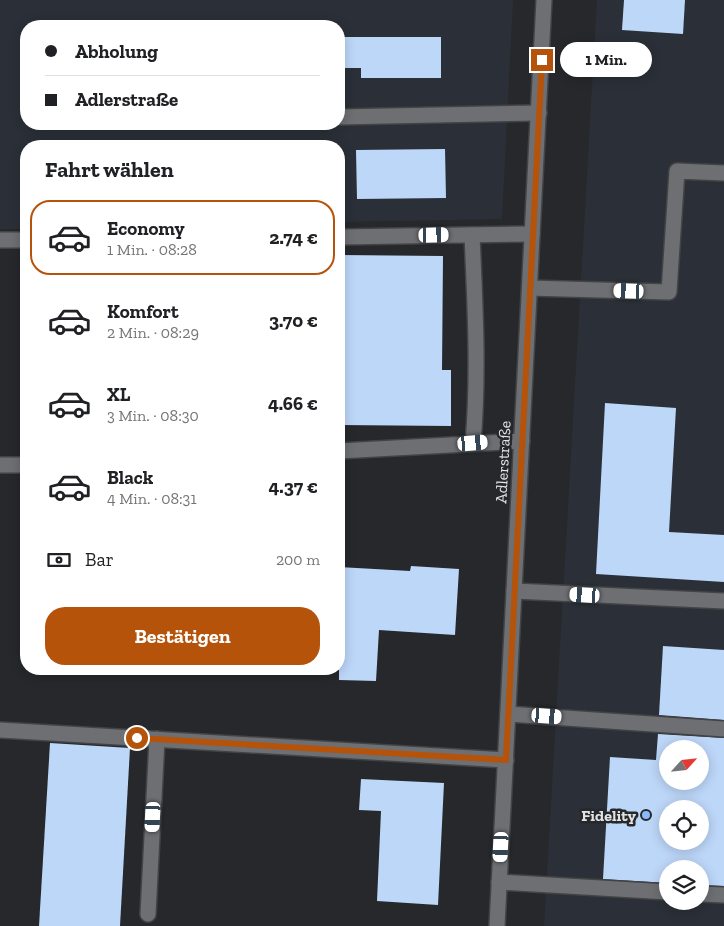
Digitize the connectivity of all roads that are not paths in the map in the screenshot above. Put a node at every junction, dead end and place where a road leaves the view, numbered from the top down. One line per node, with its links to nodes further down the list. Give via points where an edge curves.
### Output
1 (544, 0): 2 (street, Adlerstraße)
2 (539, 113): 3 (street); 5 (street, Adlerstraße)
3 (345, 117)
4 (724, 173): 10 (street, via 676,170 669,292)
5 (532, 234): 6 (street); 10 (street, Adlerstraße)
6 (472, 235): 7 (street); 12 (street, via 477,357)
7 (345, 237)
8 (0, 240): 9 (street)
9 (20, 240)
10 (530, 288): 11 (street, Adlerstraße)
11 (522, 440): 12 (street); 16 (street, Adlerstraße)
12 (473, 443): 13 (street)
13 (345, 451)
14 (0, 465): 15 (street)
15 (20, 465)
16 (514, 591): 17 (street); 18 (street, Adlerstraße)
17 (724, 601)
18 (508, 714): 19 (street); 22 (street, Adlerstraße)
19 (724, 728)
20 (0, 730): 21 (street)
21 (157, 739): 22 (street); 27 (street)
22 (506, 760): 23 (street, Adlerstraße)
23 (499, 882): 24 (street); 28 (street, Adlerstraße)
24 (659, 891)
25 (709, 895): 26 (street)
26 (724, 896)
27 (148, 914)
28 (497, 926)

